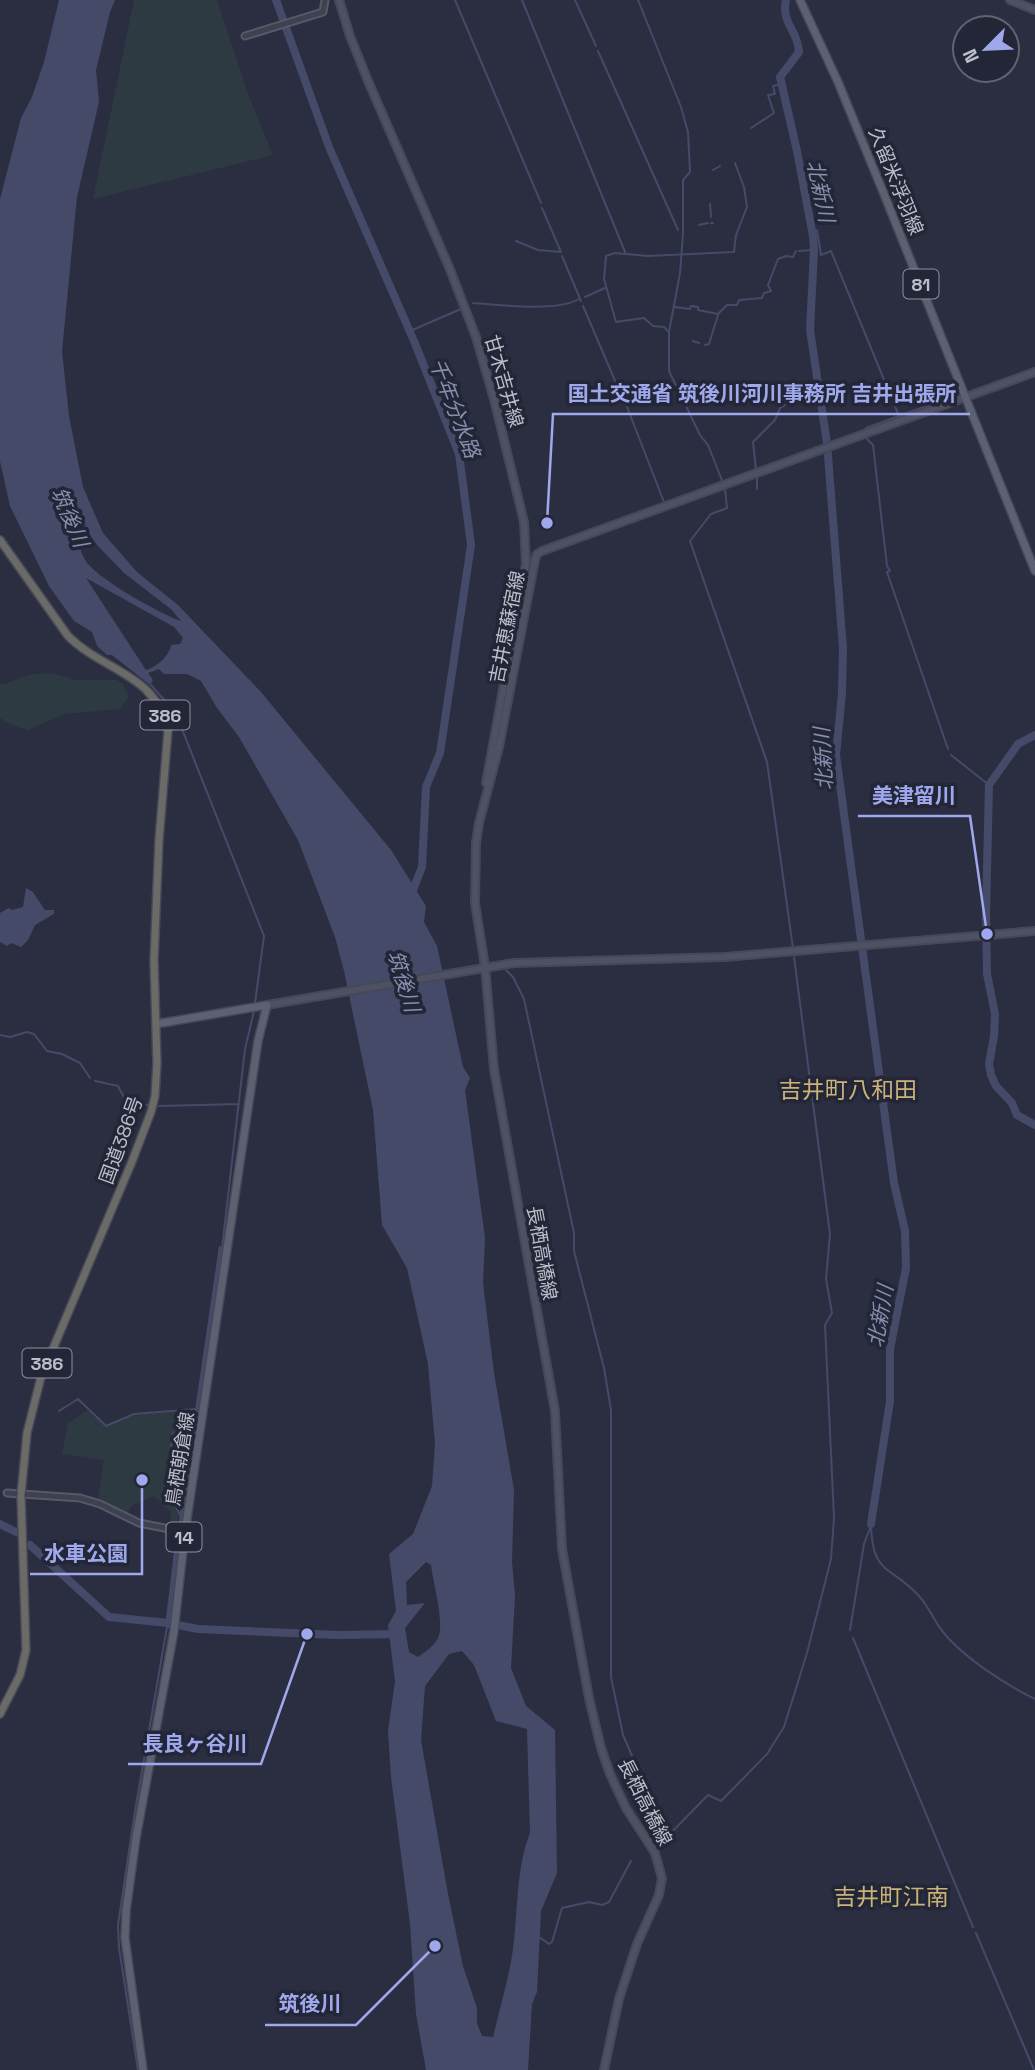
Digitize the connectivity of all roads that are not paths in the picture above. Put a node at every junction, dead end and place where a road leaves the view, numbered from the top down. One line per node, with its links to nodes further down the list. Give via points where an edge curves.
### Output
1 (325, 0): 6 (street, via 323,12)
2 (339, 0): 11 (main road, 甘木吉井線, via 359,59 476,337 524,522 526,564)
3 (800, 0): 8 (main road, 久留米浮羽線 / 81)
4 (1010, 0): 5 (main road)
5 (1035, 10)
6 (245, 36)
7 (1035, 372): 8 (main road, 吉井恵蘇宿線)
8 (967, 397): 10 (main road, 久留米浮羽線 / 81); 11 (main road, 吉井恵蘇宿線, via 537,554 499,747)
9 (0, 540): 15 (highway, 国道386号 / 386, via 79,648 137,680 164,713 168,731 153,960)
10 (1035, 571)
11 (486, 790): 13 (main road, 吉井恵蘇宿線, via 474,880)
12 (1035, 931): 13 (main road, via 675,960)
13 (482, 967): 14 (main road); 21 (main road, 長栖高橋線, via 494,1069 555,1411 562,1549 589,1699 610,1774 654,1853 662,1878 619,1999)
14 (267, 1006): 15 (main road); 18 (main road, 鳥栖朝倉線 / 14)
15 (156, 1024): 17 (highway, 国道386号 / 386, via 151,1112 41,1377 27,1433)
16 (7, 1493): 17 (street)
17 (20, 1495): 18 (street, via 80,1498 139,1523); 19 (highway, 国道386号 / 386, via 26,1650 20,1675)
18 (183, 1532): 20 (main road, 鳥栖朝倉線 / 14, via 174,1631 126,1911 125,1938)
19 (0, 1714)
20 (143, 2070)
21 (604, 2070)

